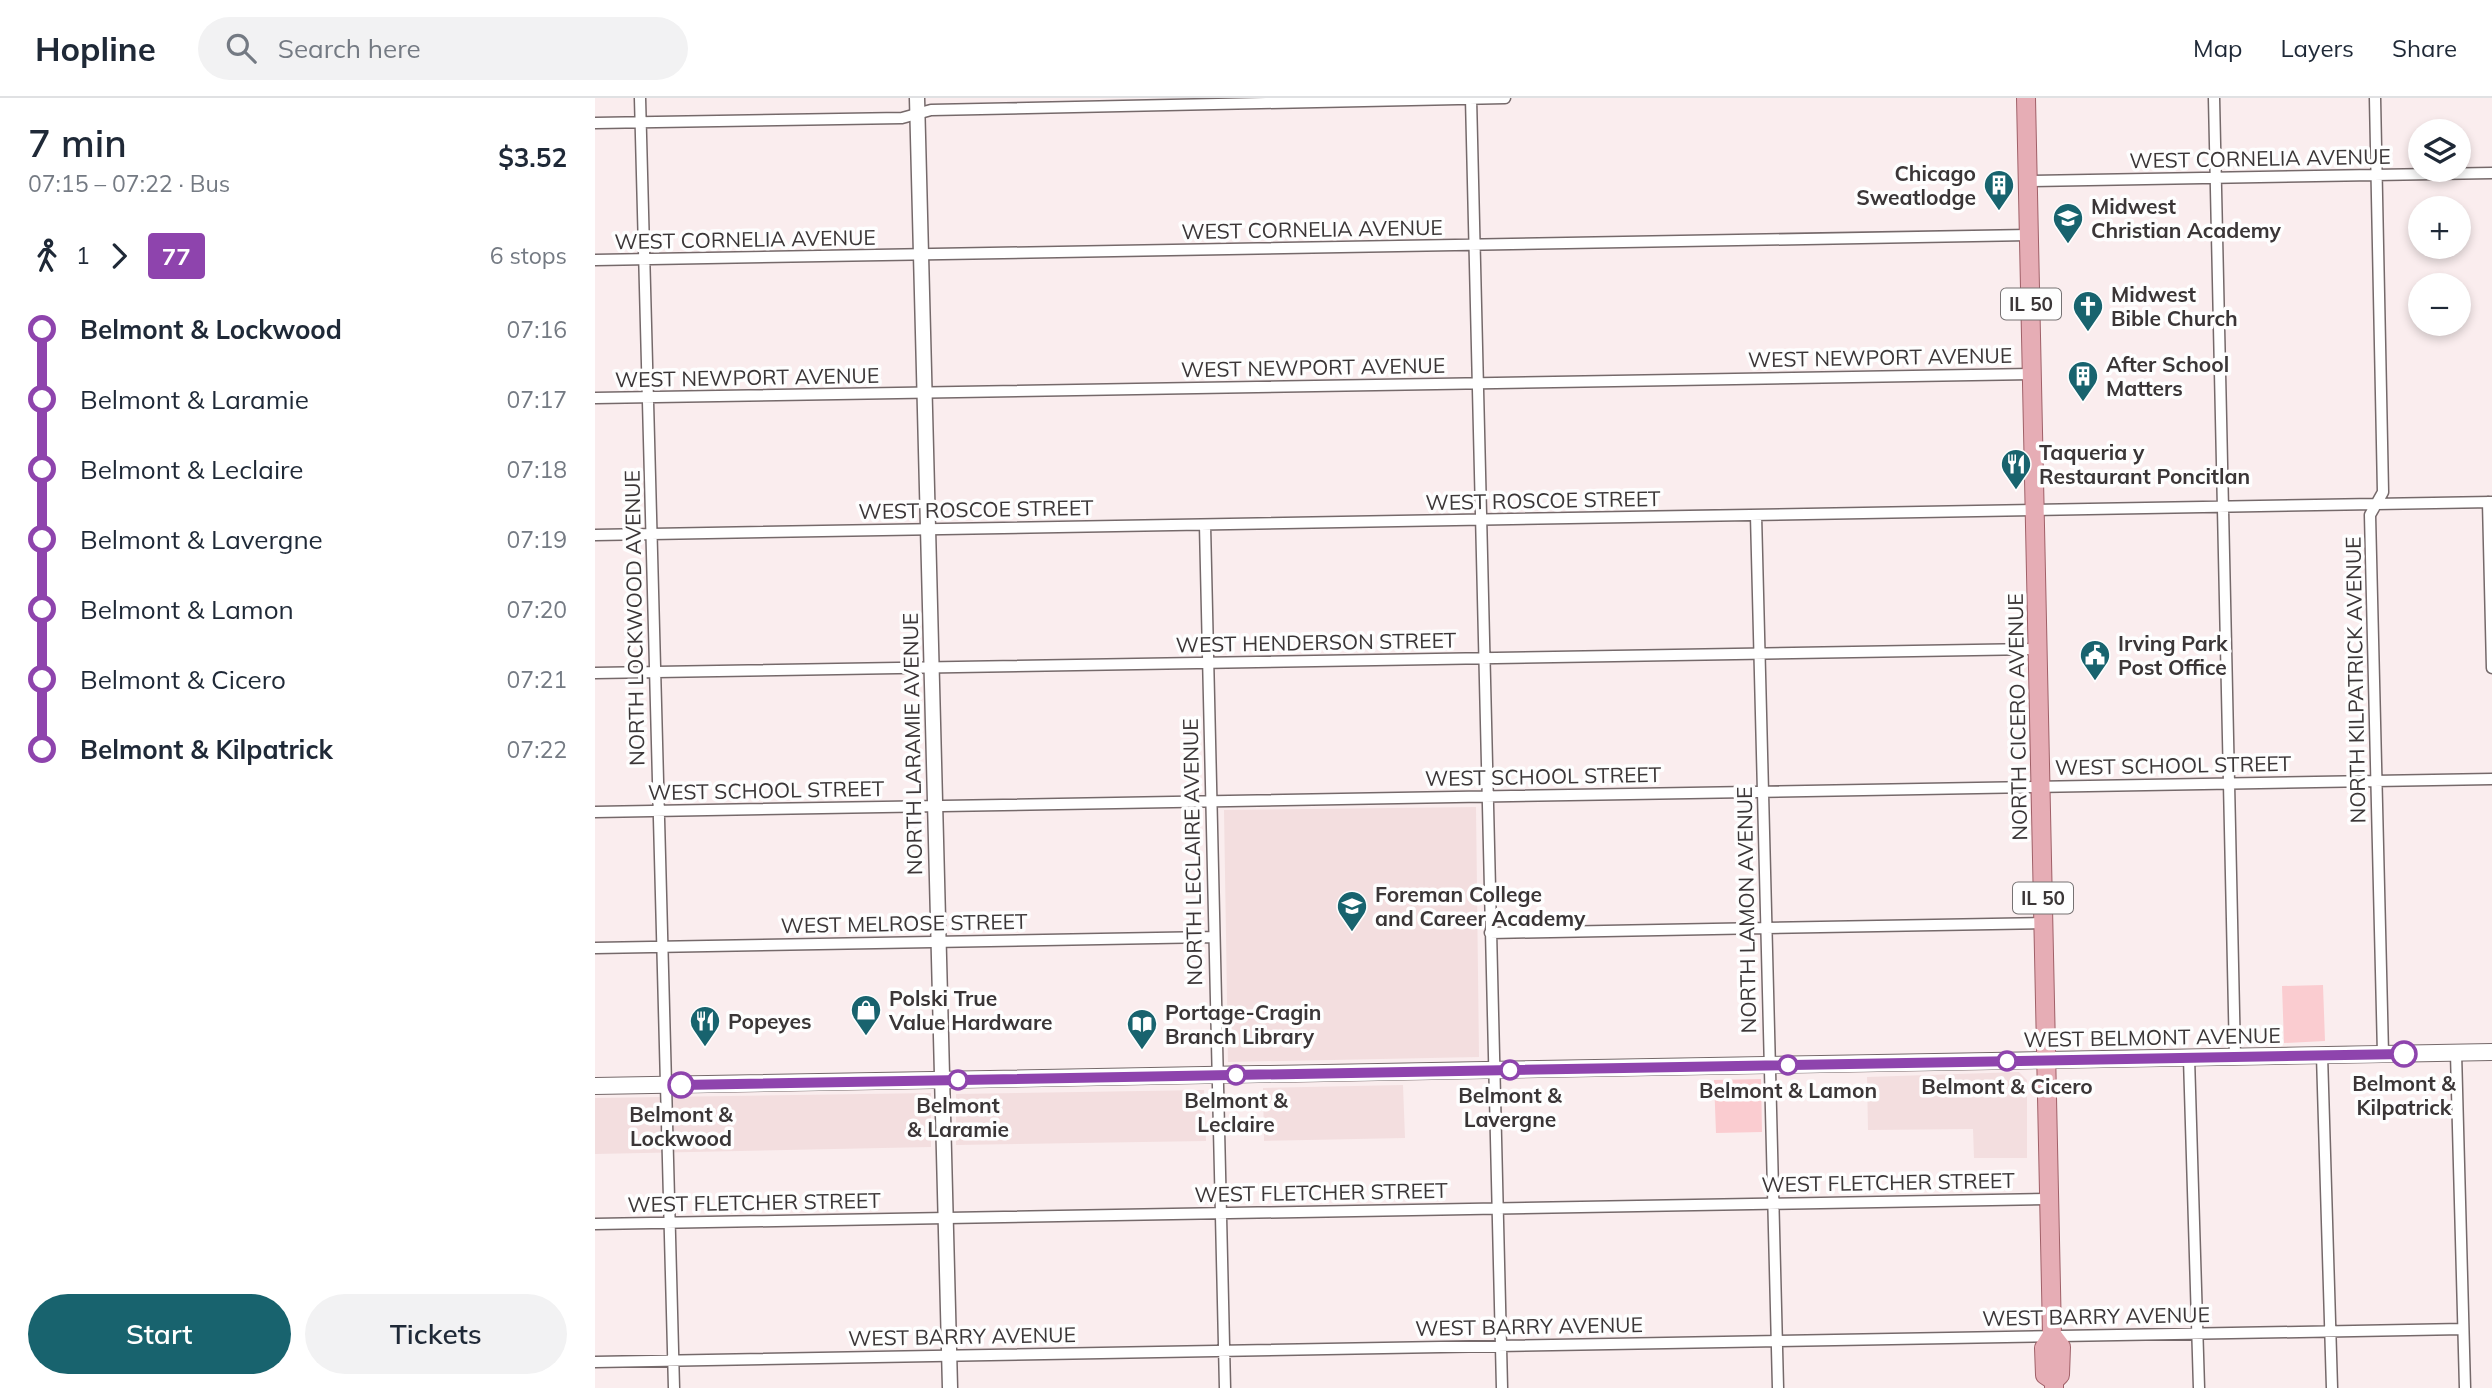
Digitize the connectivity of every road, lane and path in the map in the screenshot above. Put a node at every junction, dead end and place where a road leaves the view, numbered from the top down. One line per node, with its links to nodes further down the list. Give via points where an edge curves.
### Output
1 (641, 98): 9 (street, NORTH LOCKWOOD AVENUE)
2 (918, 98): 8 (street, NORTH LARAMIE AVENUE)
3 (1471, 98): 4 (street); 8 (street, via 931,110); 16 (street)
4 (1505, 98)
5 (2027, 98): 14 (main road, NORTH CICERO AVENUE / IL 50)
6 (2214, 98): 13 (street)
7 (2375, 98): 12 (street, NORTH KILPATRICK AVENUE)
8 (918, 114): 9 (street, via 902,118); 17 (street, NORTH LARAMIE AVENUE)
9 (641, 122): 10 (street); 18 (street, NORTH LOCKWOOD AVENUE)
10 (595, 123)
11 (2492, 173): 12 (street, WEST CORNELIA AVENUE)
12 (2376, 175): 13 (street, WEST CORNELIA AVENUE); 26 (street, NORTH KILPATRICK AVENUE, via 2383,492)
13 (2216, 177): 14 (street, WEST CORNELIA AVENUE); 27 (street)
14 (2028, 181): 15 (main road, NORTH CICERO AVENUE / IL 50)
15 (2029, 235): 16 (street, WEST CORNELIA AVENUE); 20 (main road, NORTH CICERO AVENUE / IL 50)
16 (1474, 246): 17 (street, WEST CORNELIA AVENUE); 21 (street)
17 (921, 255): 18 (street, WEST CORNELIA AVENUE); 22 (street, NORTH LARAMIE AVENUE)
18 (644, 259): 19 (street, WEST CORNELIA AVENUE); 23 (street, NORTH LOCKWOOD AVENUE)
19 (595, 260)
20 (2032, 374): 21 (street, WEST NEWPORT AVENUE); 28 (main road, NORTH CICERO AVENUE / IL 50)
21 (1478, 383): 22 (street, WEST NEWPORT AVENUE); 30 (street)
22 (925, 394): 23 (street, WEST NEWPORT AVENUE); 32 (street, NORTH LARAMIE AVENUE)
23 (648, 397): 24 (street, WEST NEWPORT AVENUE); 33 (street, NORTH LOCKWOOD AVENUE)
24 (595, 398)
25 (2490, 502): 26 (street, WEST ROSCOE STREET); 40 (street)
26 (2376, 504): 27 (street, WEST ROSCOE STREET); 44 (street, NORTH KILPATRICK AVENUE, via 2370,515)
27 (2223, 507): 28 (street, WEST ROSCOE STREET); 45 (street)
28 (2035, 511): 29 (street, WEST ROSCOE STREET); 35 (main road, NORTH CICERO AVENUE / IL 50)
29 (1756, 515): 30 (street, WEST ROSCOE STREET); 36 (street, NORTH LAMON AVENUE)
30 (1481, 520): 31 (street, WEST ROSCOE STREET); 37 (street)
31 (1205, 525): 32 (street, WEST ROSCOE STREET); 38 (street, NORTH LECLAIRE AVENUE)
32 (928, 529): 33 (street, WEST ROSCOE STREET); 39 (street, NORTH LARAMIE AVENUE)
33 (651, 534): 34 (street, WEST ROSCOE STREET); 42 (street, NORTH LOCKWOOD AVENUE)
34 (595, 535)
35 (2038, 649): 36 (street, WEST HENDERSON STREET); 46 (main road, NORTH CICERO AVENUE / IL 50)
36 (1759, 654): 37 (street, WEST HENDERSON STREET); 47 (street, NORTH LAMON AVENUE)
37 (1484, 658): 38 (street, WEST HENDERSON STREET); 48 (street)
38 (1208, 663): 39 (street, WEST HENDERSON STREET); 49 (street, NORTH LECLAIRE AVENUE)
39 (931, 668): 42 (street, WEST HENDERSON STREET); 50 (street, NORTH LARAMIE AVENUE)
40 (2492, 668)
41 (595, 673): 42 (street, WEST HENDERSON STREET)
42 (654, 673): 51 (street, NORTH LOCKWOOD AVENUE)
43 (2492, 779): 44 (street, WEST SCHOOL STREET)
44 (2376, 781): 45 (street, WEST SCHOOL STREET); 62 (street, NORTH KILPATRICK AVENUE)
45 (2229, 783): 46 (street, WEST SCHOOL STREET); 64 (street)
46 (2041, 787): 47 (street, WEST SCHOOL STREET); 53 (main road, NORTH CICERO AVENUE / IL 50)
47 (1763, 791): 48 (street, WEST SCHOOL STREET); 54 (street, NORTH LAMON AVENUE)
48 (1487, 796): 49 (street, WEST SCHOOL STREET); 55 (street)
49 (1211, 800): 50 (street, WEST SCHOOL STREET); 56 (street, NORTH LECLAIRE AVENUE)
50 (934, 806): 51 (street, WEST SCHOOL STREET); 57 (street, NORTH LARAMIE AVENUE)
51 (657, 811): 52 (street, WEST SCHOOL STREET); 58 (street, NORTH LOCKWOOD AVENUE)
52 (595, 812)
53 (2043, 923): 54 (street); 66 (main road, NORTH CICERO AVENUE / IL 50)
54 (1766, 928): 55 (street); 67 (street, NORTH LAMON AVENUE)
55 (1490, 933): 68 (street)
56 (1213, 937): 57 (street, WEST MELROSE STREET); 69 (street, NORTH LECLAIRE AVENUE)
57 (937, 942): 58 (street, WEST MELROSE STREET); 70 (street, NORTH LARAMIE AVENUE)
58 (661, 947): 59 (street, WEST MELROSE STREET); 71 (street, NORTH LOCKWOOD AVENUE)
59 (595, 948)
60 (2492, 1052): 61 (main road, WEST BELMONT AVENUE)
61 (2456, 1053): 62 (main road, WEST BELMONT AVENUE); 80 (street)
62 (2383, 1054): 63 (main road, WEST BELMONT AVENUE)
63 (2322, 1055): 64 (main road, WEST BELMONT AVENUE); 81 (street)
64 (2235, 1057): 65 (main road, WEST BELMONT AVENUE)
65 (2189, 1058): 66 (main road, WEST BELMONT AVENUE); 82 (street)
66 (2046, 1060): 67 (main road, WEST BELMONT AVENUE); 73 (main road, NORTH CICERO AVENUE / IL 50)
67 (1769, 1065): 68 (main road, WEST BELMONT AVENUE); 74 (street, NORTH LAMON AVENUE)
68 (1493, 1070): 69 (main road, WEST BELMONT AVENUE); 75 (street)
69 (1216, 1075): 70 (main road, WEST BELMONT AVENUE); 76 (street, NORTH LECLAIRE AVENUE)
70 (941, 1080): 71 (main road, WEST BELMONT AVENUE); 77 (street, NORTH LARAMIE AVENUE)
71 (665, 1085): 72 (main road, WEST BELMONT AVENUE); 78 (street, NORTH LOCKWOOD AVENUE)
72 (595, 1086)
73 (2048, 1199): 74 (street, WEST FLETCHER STREET); 83 (main road, NORTH CICERO AVENUE / IL 50)
74 (1773, 1204): 75 (street, WEST FLETCHER STREET); 84 (street, NORTH LAMON AVENUE)
75 (1497, 1209): 76 (street, WEST FLETCHER STREET); 85 (street)
76 (1220, 1213): 77 (street, WEST FLETCHER STREET); 86 (street, NORTH LECLAIRE AVENUE)
77 (945, 1217): 78 (street, WEST FLETCHER STREET); 87 (street, NORTH LARAMIE AVENUE)
78 (669, 1223): 79 (street, WEST FLETCHER STREET); 88 (street, NORTH LOCKWOOD AVENUE)
79 (595, 1224)
80 (2463, 1329): 81 (street, WEST BARRY AVENUE); 98 (street)
81 (2330, 1331): 82 (street, WEST BARRY AVENUE); 97 (street)
82 (2197, 1333): 83 (street, WEST BARRY AVENUE); 96 (street)
83 (2052, 1335): 84 (street, WEST BARRY AVENUE); 90 (main road, NORTH CICERO AVENUE / IL 50, via 2061,1347 2060,1375)
84 (1777, 1341): 85 (street, WEST BARRY AVENUE); 95 (street, NORTH LAMON AVENUE)
85 (1501, 1345): 86 (street, WEST BARRY AVENUE); 94 (street)
86 (1224, 1351): 87 (street, WEST BARRY AVENUE); 93 (street, NORTH LECLAIRE AVENUE)
87 (949, 1356): 88 (street, WEST BARRY AVENUE); 92 (street, NORTH LARAMIE AVENUE)
88 (673, 1361): 89 (street, WEST BARRY AVENUE); 91 (street, NORTH LOCKWOOD AVENUE)
89 (595, 1362)
90 (2054, 1384)
91 (674, 1388)
92 (950, 1388)
93 (1225, 1388)
94 (1502, 1388)
95 (1778, 1388)
96 (2199, 1388)
97 (2332, 1388)
98 (2465, 1388)

